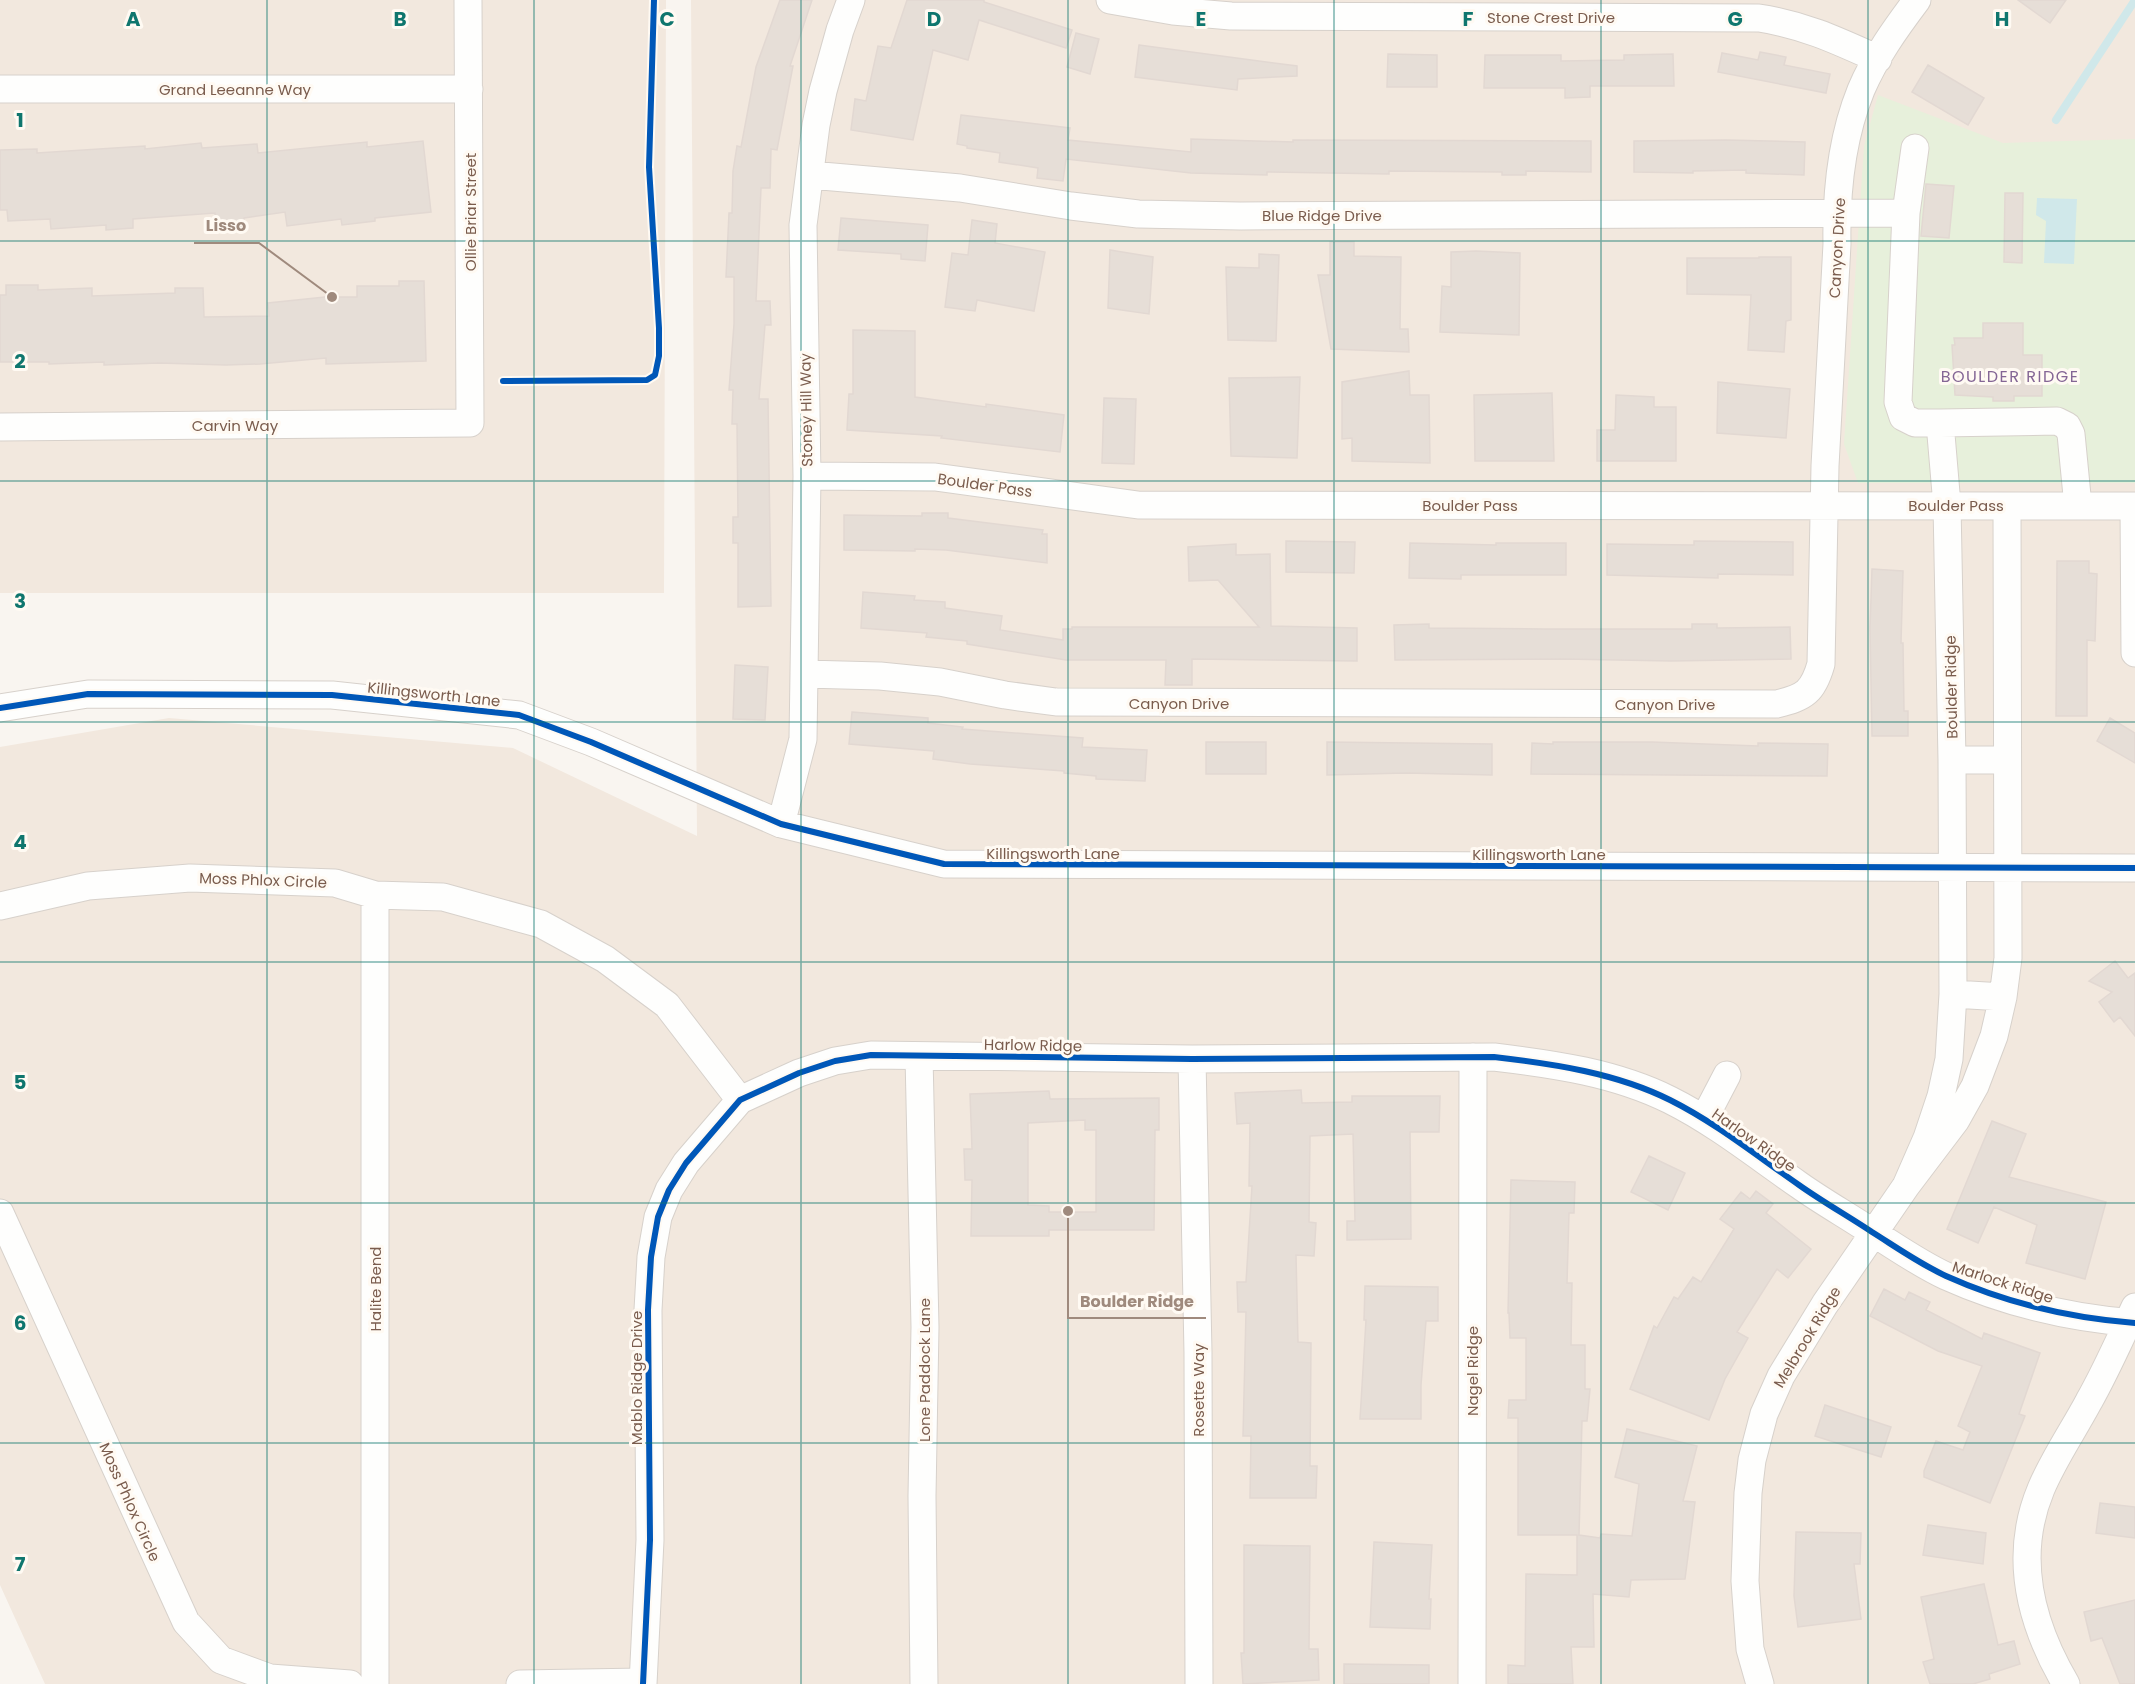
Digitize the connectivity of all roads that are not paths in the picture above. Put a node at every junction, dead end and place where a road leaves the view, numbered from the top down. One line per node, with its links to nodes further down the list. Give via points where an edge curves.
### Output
1 (468, 0): 7 (street, Ollie Briar Street)
2 (851, 0): 9 (street, Stoney Hill Way, via 823,91)
3 (1110, 0): 5 (street, Stone Crest Drive, via 1231,16 1759,18 1815,31)
4 (1917, 0): 5 (street, Canyon Drive)
5 (1878, 59): 10 (street, Canyon Drive, via 1851,117)
6 (0, 89): 7 (street, Grand Leeanne Way)
7 (469, 89): 12 (street, Ollie Briar Street)
8 (1915, 148): 11 (street)
9 (810, 175): 10 (street, Blue Ridge Drive, via 960,188 1138,214); 15 (street, Stoney Hill Way, via 803,225)
10 (1837, 212): 11 (street, Blue Ridge Drive); 16 (street, Canyon Drive)
11 (1906, 213): 13 (street, via 1898,402 1903,417 1916,423)
12 (470, 423): 14 (street, Carvin Way)
13 (1940, 423): 17 (street, Boulder Ridge); 19 (street, via 2056,421 2067,426)
14 (0, 427)
15 (807, 476): 16 (street, Boulder Pass, via 936,477 1138,505); 22 (street, Stoney Hill Way)
16 (1824, 505): 17 (street, Boulder Pass); 22 (street, Canyon Drive, via 1821,664 1816,682 1807,694 1777,704 1056,702 940,682)
17 (1947, 505): 18 (street, Boulder Pass); 24 (street, Boulder Ridge)
18 (2007, 506): 19 (street, Boulder Pass); 25 (street)
19 (2078, 506): 20 (street, Boulder Pass)
20 (2135, 506): 21 (street)
21 (2135, 653)
22 (806, 674): 26 (street, Stoney Hill Way, via 803,739)
23 (0, 708): 26 (street, Killingsworth Lane, via 88,694 332,695 519,715)
24 (1952, 759): 25 (street); 28 (street, Boulder Ridge)
25 (2007, 760): 29 (street)
26 (782, 824): 28 (street, Killingsworth Lane, via 944,864)
27 (2135, 868): 29 (street, Killingsworth Lane)
28 (1953, 869): 29 (street, Killingsworth Lane); 32 (street, Melbrook Ridge)
29 (2008, 869): 33 (street, Melbrook Ridge, via 2008,958)
30 (375, 895): 31 (street, Moss Phlox Circle, via 335,883 190,878 87,885); 38 (street, Moss Phlox Circle, via 443,897 541,924 605,959 667,1005); 46 (street, Halite Bend)
31 (0, 906)
32 (1953, 994): 33 (street); 40 (street, Melbrook Ridge, via 1949,1059 1941,1096)
33 (2003, 997): 40 (street, Melbrook Ridge, via 1994,1036 1975,1086 1956,1120)
34 (919, 1056): 36 (street, Harlow Ridge); 38 (street, Harlow Ridge, via 870,1054 835,1061); 48 (street, Lone Paddock Lane, via 925,1327)
35 (1473, 1057): 36 (street, Harlow Ridge); 39 (street, Harlow Ridge, via 1544,1063 1595,1074 1670,1100); 50 (street, Nagel Ridge)
36 (1192, 1059): 49 (street, Rosette Way)
37 (1727, 1075): 39 (street)
38 (740, 1100): 44 (street, Mablo Ridge Drive, via 686,1163 669,1190 658,1216 651,1257 650,1540)
39 (1704, 1119): 42 (street, Harlow Ridge)
40 (1906, 1186): 42 (street, Melbrook Ridge)
41 (0, 1213): 45 (street, Moss Phlox Circle, via 186,1622 221,1659 270,1678)
42 (1874, 1233): 43 (street, Marlock Ridge, via 1944,1275 1987,1292 2093,1320); 51 (street, Melbrook Ridge, via 1781,1376 1764,1414 1752,1460 1745,1581 1750,1648)
43 (2132, 1318): 52 (street, via 2041,1489 2030,1522 2026,1563 2032,1606 2043,1643)
44 (643, 1683): 47 (street)
45 (350, 1684)
46 (375, 1684)
47 (520, 1684)
48 (924, 1684)
49 (1199, 1684)
50 (1472, 1684)
51 (1760, 1684)
52 (2066, 1684)

